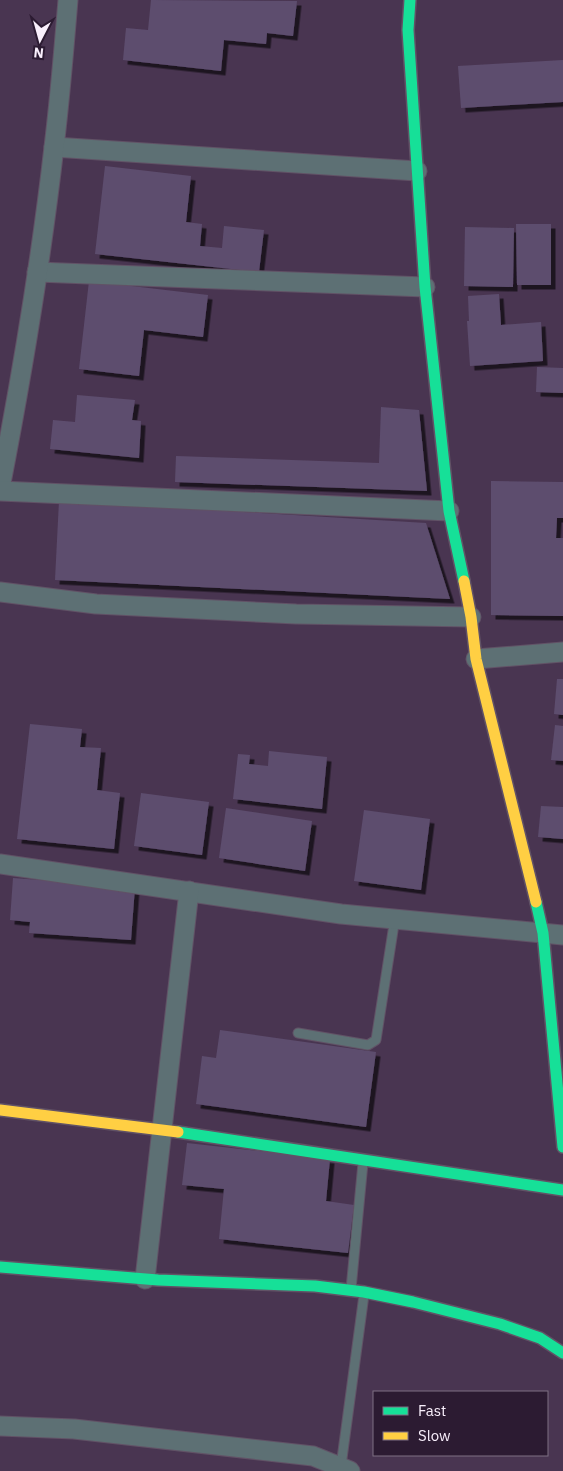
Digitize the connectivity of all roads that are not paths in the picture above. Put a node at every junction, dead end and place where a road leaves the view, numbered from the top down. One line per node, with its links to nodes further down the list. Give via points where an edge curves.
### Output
1 (68, 0): 3 (street)
2 (410, 0): 4 (street, via 408,30)
3 (54, 148): 4 (street); 5 (street)
4 (417, 171): 6 (street)
5 (37, 272): 6 (street); 7 (street)
6 (425, 287): 8 (street)
7 (0, 489): 8 (street)
8 (449, 510): 10 (street)
9 (0, 592): 10 (street, via 96,604 296,614)
10 (471, 617): 12 (street)
11 (563, 652): 12 (street)
12 (476, 659): 16 (street)
13 (0, 864): 14 (street)
14 (190, 892): 15 (street, via 341,914); 20 (street)
15 (395, 918): 16 (street); 18 (lane, via 376,1040 368,1045)
16 (543, 933): 17 (street); 21 (street)
17 (563, 935)
18 (298, 1034)
19 (0, 1110): 20 (street)
20 (163, 1130): 22 (street); 25 (street)
21 (563, 1147)
22 (364, 1160): 23 (street); 26 (lane)
23 (563, 1190)
24 (0, 1267): 25 (street)
25 (145, 1279): 26 (street, via 316,1286)
26 (351, 1291): 27 (street)
27 (364, 1292): 28 (street, via 500,1324 540,1338); 30 (lane)
28 (563, 1354)
29 (0, 1426): 30 (street, via 74,1430 313,1456)
30 (345, 1468)

